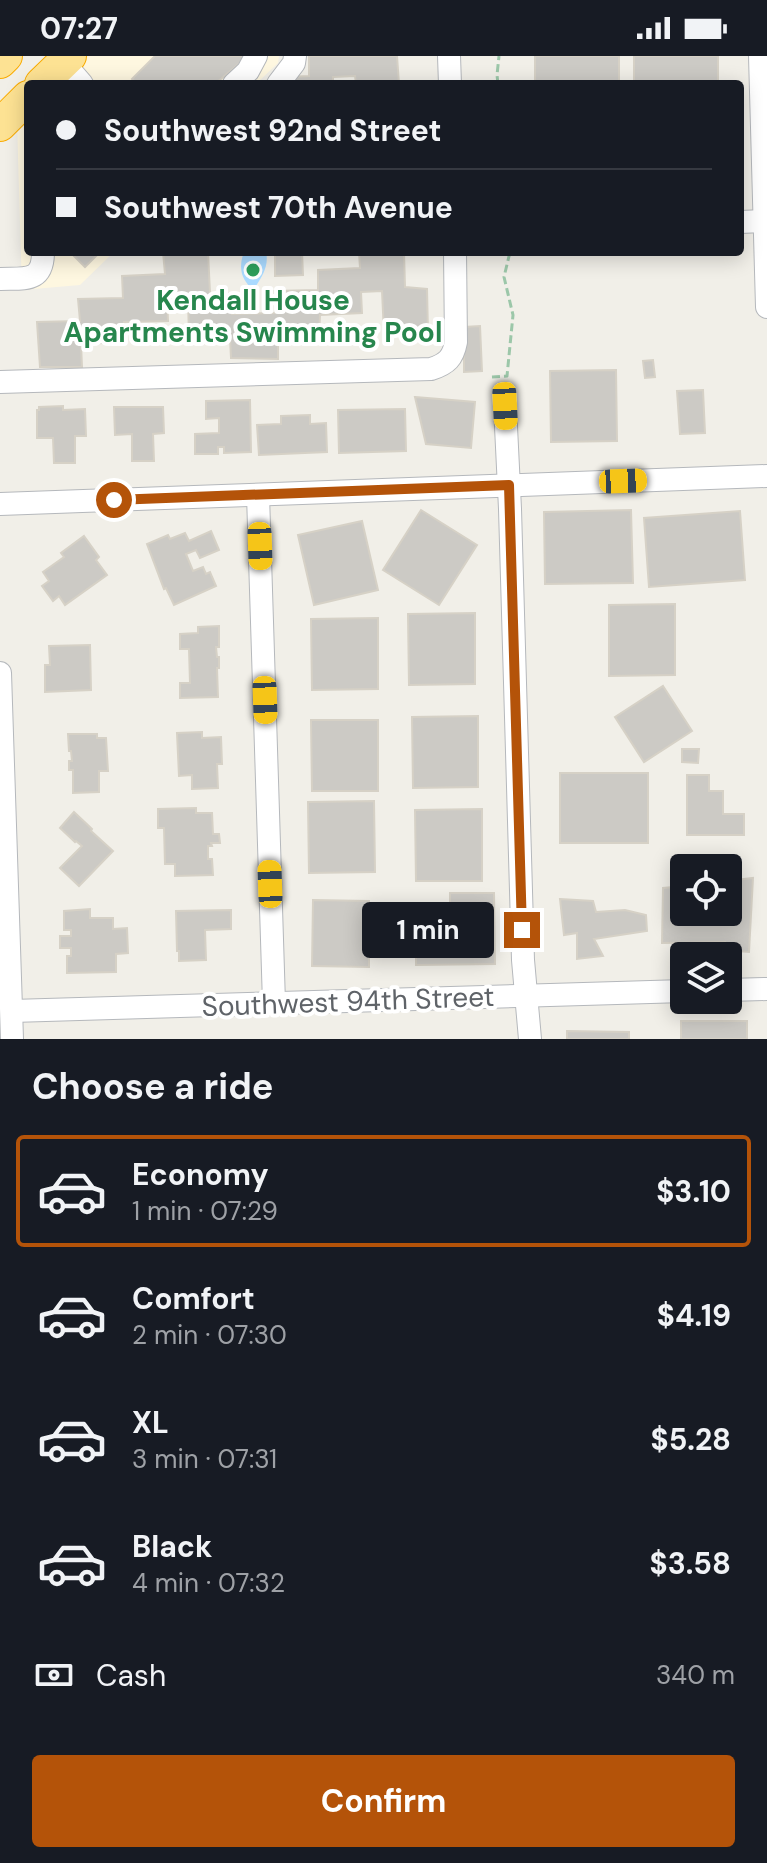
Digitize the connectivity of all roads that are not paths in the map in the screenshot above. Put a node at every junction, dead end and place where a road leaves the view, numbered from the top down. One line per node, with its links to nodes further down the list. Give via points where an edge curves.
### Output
1 (256, 56): 5 (street)
2 (295, 56): 6 (street)
3 (449, 56): 7 (street)
4 (760, 56): 10 (street)
5 (238, 80)
6 (281, 80)
7 (450, 80)
8 (24, 101): 9 (highway)
9 (0, 125)
10 (765, 221): 11 (street); 15 (street)
11 (744, 222)
12 (43, 256): 14 (street, via 37,274)
13 (455, 256): 16 (street, via 457,329 454,353 442,366)
14 (0, 279)
15 (767, 307)
16 (0, 382)
17 (505, 406): 19 (street)
18 (767, 476): 19 (street)
19 (509, 485): 20 (street); 26 (street)
20 (258, 495): 21 (street); 27 (street)
21 (0, 504)
22 (0, 673): 28 (street)
23 (767, 989): 24 (street)
24 (742, 990)
25 (670, 991): 26 (street, Southwest 94th Street)
26 (527, 996): 27 (street, Southwest 94th Street); 30 (street)
27 (274, 1003): 28 (street, Southwest 94th Street)
28 (12, 1011): 29 (street)
29 (12, 1039)
30 (530, 1039)

